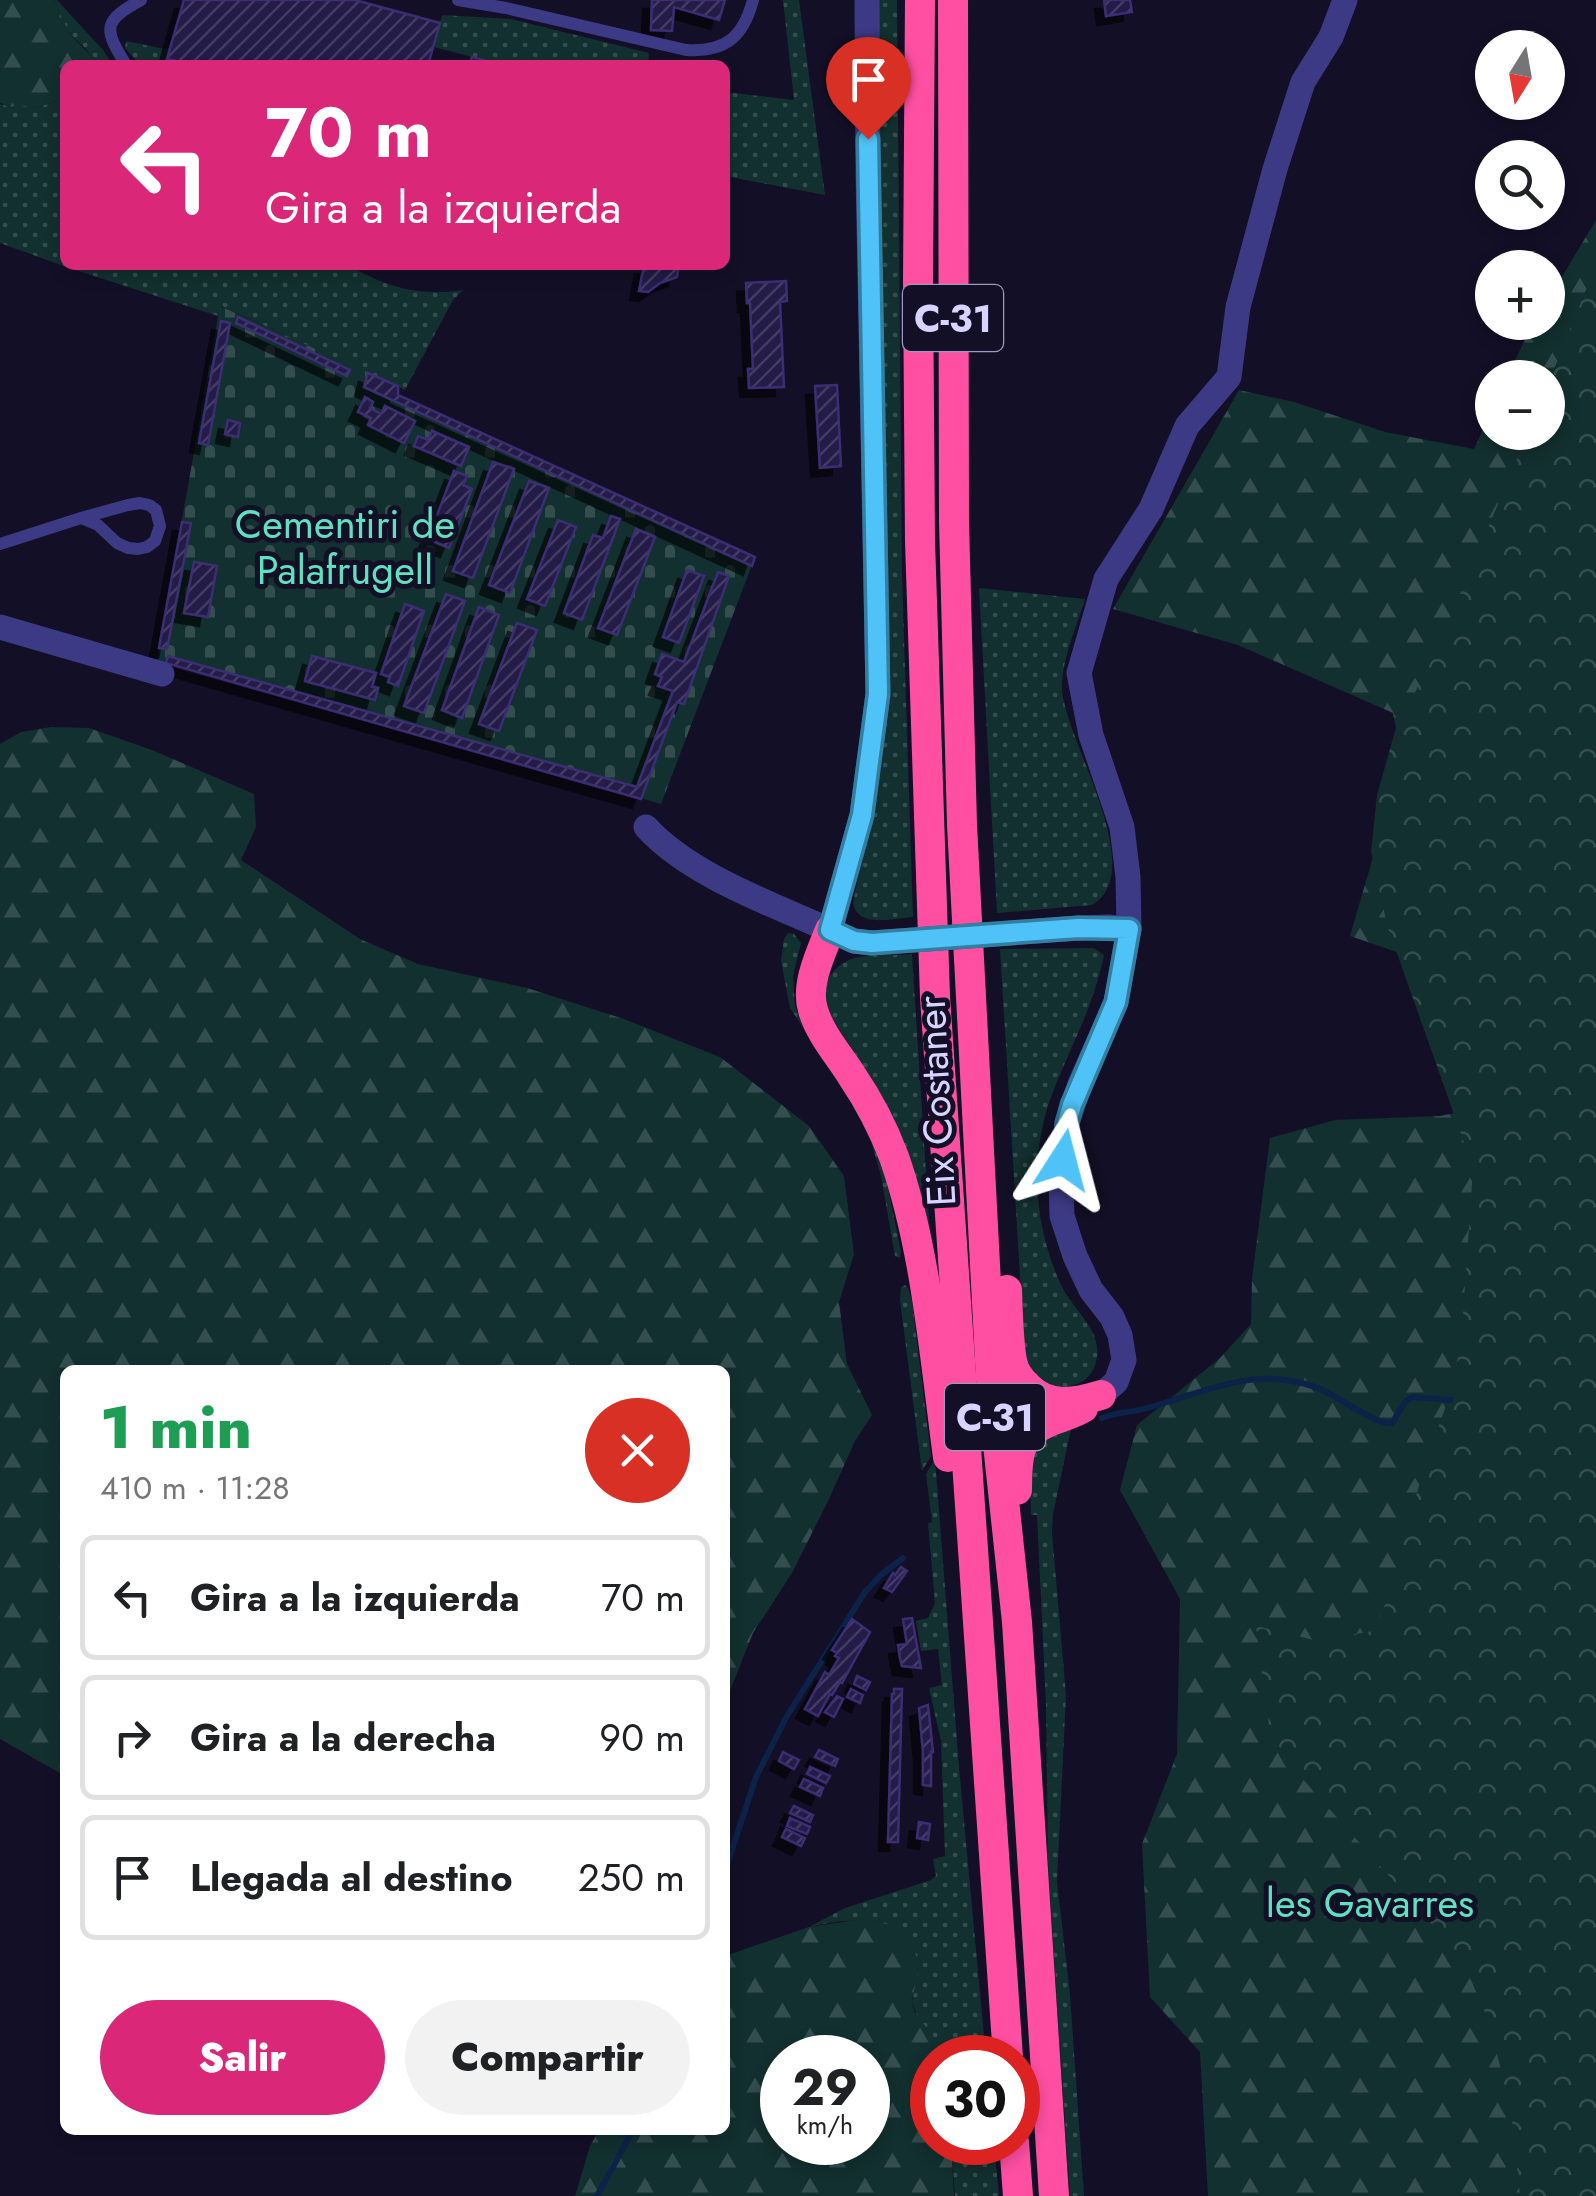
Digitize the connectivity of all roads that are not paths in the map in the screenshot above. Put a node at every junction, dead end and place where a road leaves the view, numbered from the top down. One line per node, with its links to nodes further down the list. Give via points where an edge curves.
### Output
1 (141, 0): 9 (lane, via 112,21 110,34)
2 (458, 0): 8 (lane, via 686,50)
3 (752, 0): 8 (lane, via 736,38)
4 (867, 0): 18 (street, via 878,694 862,815)
5 (920, 0): 21 (highway, Eix Costaner / C-31, via 920,541 935,997)
6 (952, 0): 14 (highway, Eix Costaner / C-31)
7 (1345, 0): 17 (street, via 1332,37 1303,82 1275,168 1238,307 1228,377 1187,426 1151,509 1106,580 1079,672 1122,827)
8 (713, 49): 10 (lane)
9 (123, 60)
10 (706, 60)
11 (81, 518): 11 (lane, via 140,503 156,510 160,526 155,541 138,550); 12 (lane)
12 (0, 544)
13 (0, 626): 15 (street)
14 (958, 636): 19 (highway, via 1012,1365 1049,1401); 20 (highway, Eix Costaner / C-31, via 991,1379)
15 (162, 674)
16 (646, 826): 18 (street, via 672,851 722,881)
17 (1129, 929): 18 (street, bridge, via 872,943); 19 (street, via 1116,1002 1067,1123 1061,1180 1062,1216 1075,1256 1120,1335 1124,1360)
18 (830, 930): 21 (highway, via 815,971 813,1012 876,1114 910,1216)
19 (1102, 1395): 20 (highway, via 1032,1430 1021,1446)
20 (1017, 1622): 25 (highway, Eix Costaner / C-31)
21 (986, 1728): 22 (highway, Eix Costaner / C-31)
22 (1006, 2035)
23 (1016, 2165): 24 (highway)
24 (1018, 2196)
25 (1054, 2196)

